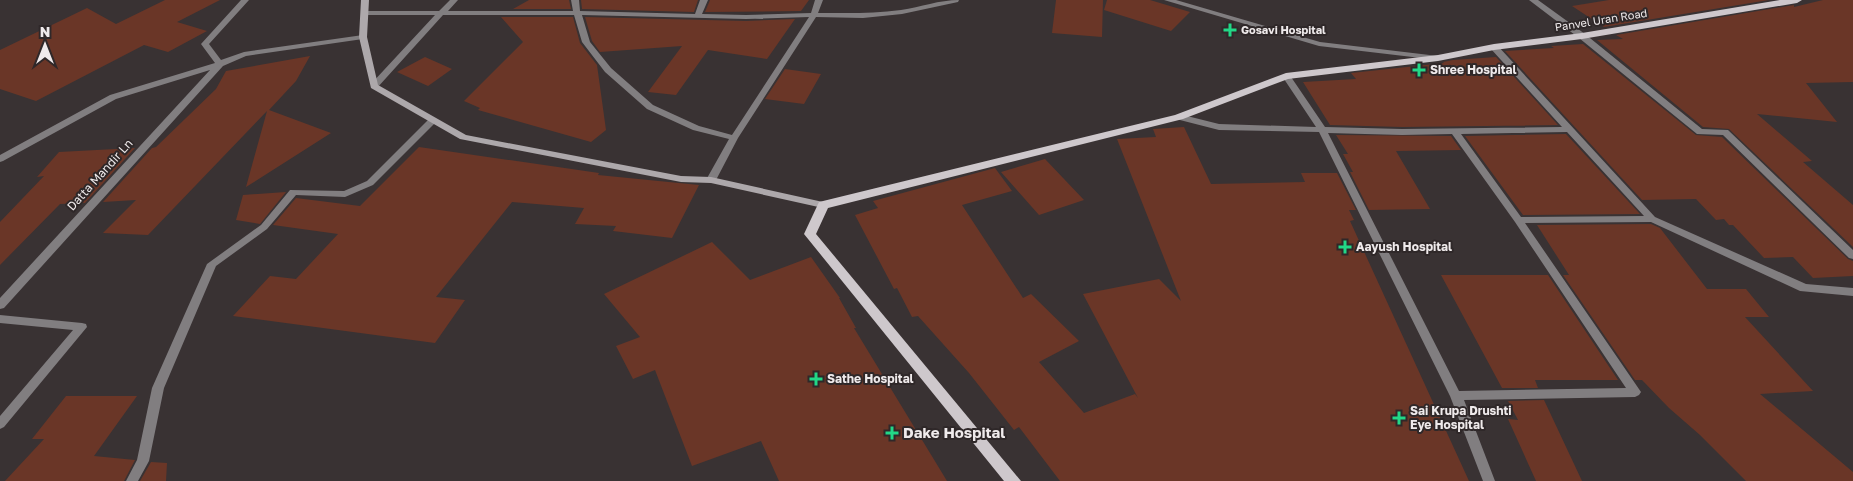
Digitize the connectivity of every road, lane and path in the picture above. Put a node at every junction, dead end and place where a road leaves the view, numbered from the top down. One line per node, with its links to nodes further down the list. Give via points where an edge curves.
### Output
1 (245, 0): 20 (street, via 205,44)
2 (365, 0): 11 (street)
3 (454, 0): 12 (street)
4 (575, 0): 13 (street)
5 (704, 0): 15 (street)
6 (819, 0): 14 (street)
7 (955, 0): 14 (street, via 902,12 863,16)
8 (1533, 0): 16 (street)
9 (1797, 0): 16 (main road, Panvel Uran Road)
10 (1174, 1): 19 (street, via 1318,44)
11 (365, 13): 12 (street); 17 (street)
12 (441, 13): 13 (street); 22 (street)
13 (577, 13): 15 (street); 28 (street, via 586,42 608,70 650,107 696,128)
14 (814, 14): 15 (street); 28 (street)
15 (698, 15)
16 (1582, 36): 18 (main road, Panvel Uran Road); 34 (street, via 1700,132 1725,132)
17 (363, 38): 20 (street, via 244,54); 22 (street)
18 (1494, 48): 19 (main road, Panvel Uran Road); 25 (street)
19 (1438, 58): 21 (main road, Panvel Uran Road)
20 (220, 64): 29 (street, via 113,97); 36 (street, Datta Mandir Ln)
21 (1286, 76): 23 (main road, Panvel Uran Road); 26 (street)
22 (374, 86): 24 (street)
23 (1179, 116): 26 (street, via 1219,127); 31 (main road, Panvel Uran Road)
24 (433, 120): 30 (street, via 463,137 681,178); 40 (street, via 370,184 345,194 293,192 264,227 212,264 158,388 143,461)
25 (1570, 129): 27 (street); 32 (street)
26 (1322, 130): 27 (street); 38 (street)
27 (1454, 132): 33 (street)
28 (734, 138): 30 (street)
29 (0, 159)
30 (711, 180): 31 (street)
31 (823, 205): 41 (main road, via 810,234)
32 (1652, 219): 33 (street); 35 (street, via 1804,288)
33 (1518, 220): 38 (street, via 1635,392)
34 (1853, 256)
35 (1853, 292)
36 (0, 304)
37 (0, 319): 39 (street, via 82,327)
38 (1456, 396): 42 (street)
39 (0, 424)
40 (132, 481)
41 (1014, 481)
42 (1489, 481)

